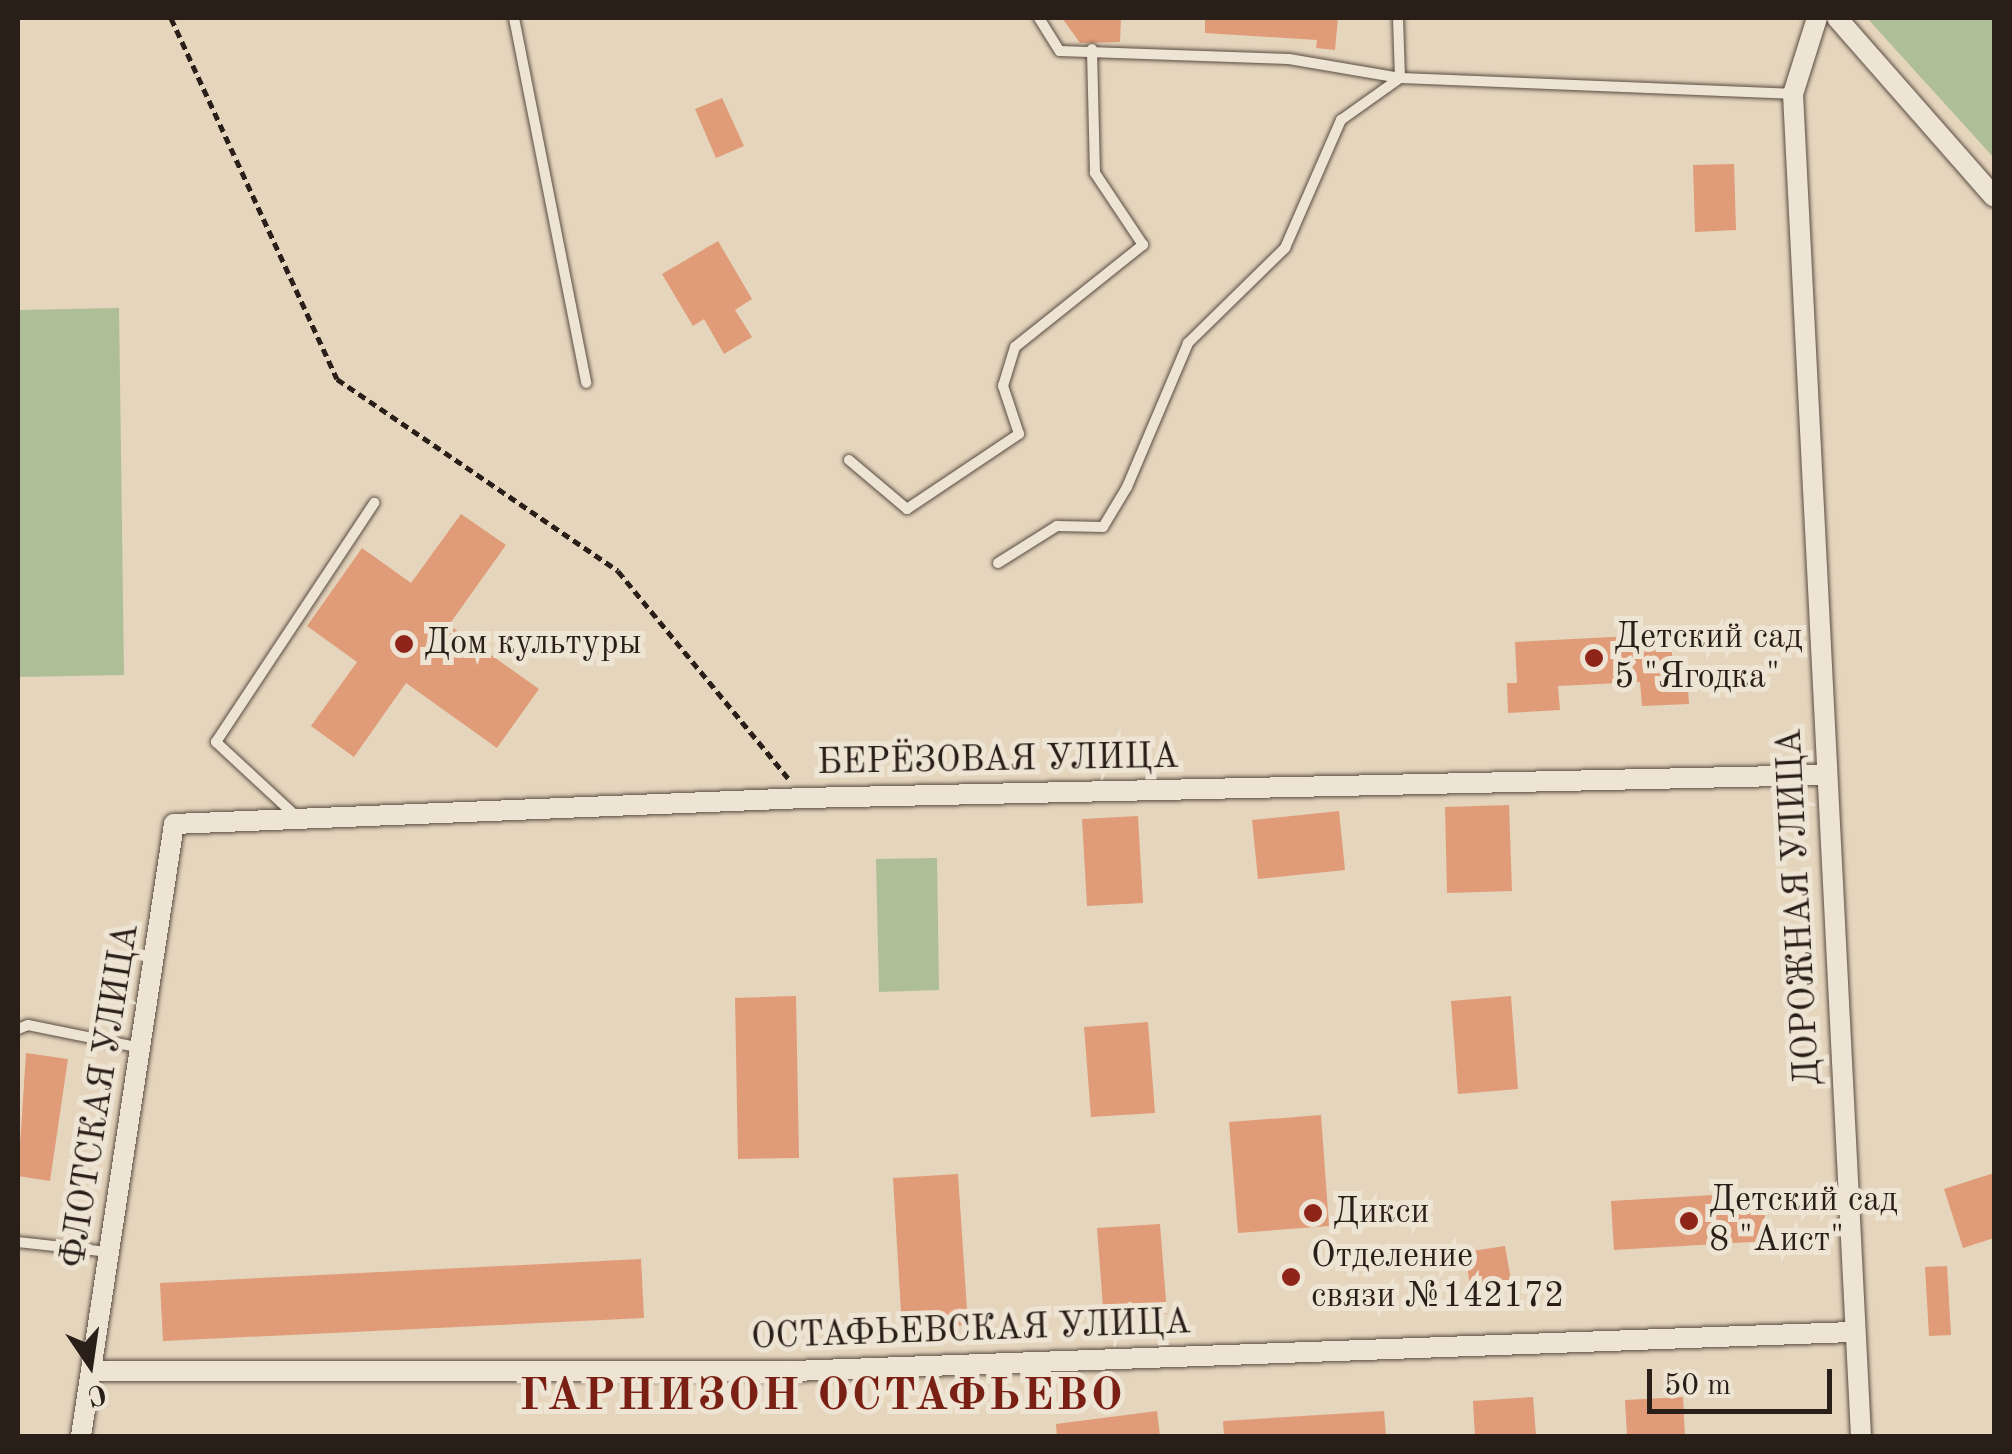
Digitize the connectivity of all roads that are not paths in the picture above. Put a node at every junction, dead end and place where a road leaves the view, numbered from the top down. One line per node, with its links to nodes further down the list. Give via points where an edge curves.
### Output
1 (514, 18): 10 (lane)
2 (1039, 18): 6 (lane, via 1060,51)
3 (1398, 18): 7 (lane)
4 (1816, 18): 8 (street, ДОРОЖНАЯ УЛИЦА)
5 (1836, 18): 9 (street)
6 (1092, 49): 7 (lane, via 1289,59); 11 (lane, via 1095,173 1143,246 1016,347 1003,386 1019,434 907,510)
7 (1400, 78): 8 (lane); 13 (lane, via 1342,120 1285,248 1188,343 1127,488 1102,527 1057,526)
8 (1794, 94): 14 (street, ДОРОЖНАЯ УЛИЦА)
9 (1994, 197)
10 (586, 383)
11 (850, 460)
12 (374, 503): 15 (lane, via 216,742)
13 (998, 563)
14 (1824, 775): 15 (street, БЕРЁЗОВАЯ УЛИЦА, via 804,798); 21 (street, ДОРОЖНАЯ УЛИЦА)
15 (299, 818): 16 (street, БЕРЁЗОВАЯ УЛИЦА)
16 (174, 824): 18 (street, ФЛОТСКАЯ УЛИЦА)
17 (18, 1029): 18 (lane, via 28,1024)
18 (140, 1048): 20 (street, ФЛОТСКАЯ УЛИЦА)
19 (18, 1242): 20 (lane)
20 (110, 1252): 22 (street, ФЛОТСКАЯ УЛИЦА)
21 (1852, 1332): 22 (street, ОСТАФЬЕВСКАЯ УЛИЦА, via 793,1370); 24 (street, ДОРОЖНАЯ УЛИЦА)
22 (92, 1371): 23 (street, ФЛОТСКАЯ УЛИЦА)
23 (81, 1436)
24 (1861, 1436)

